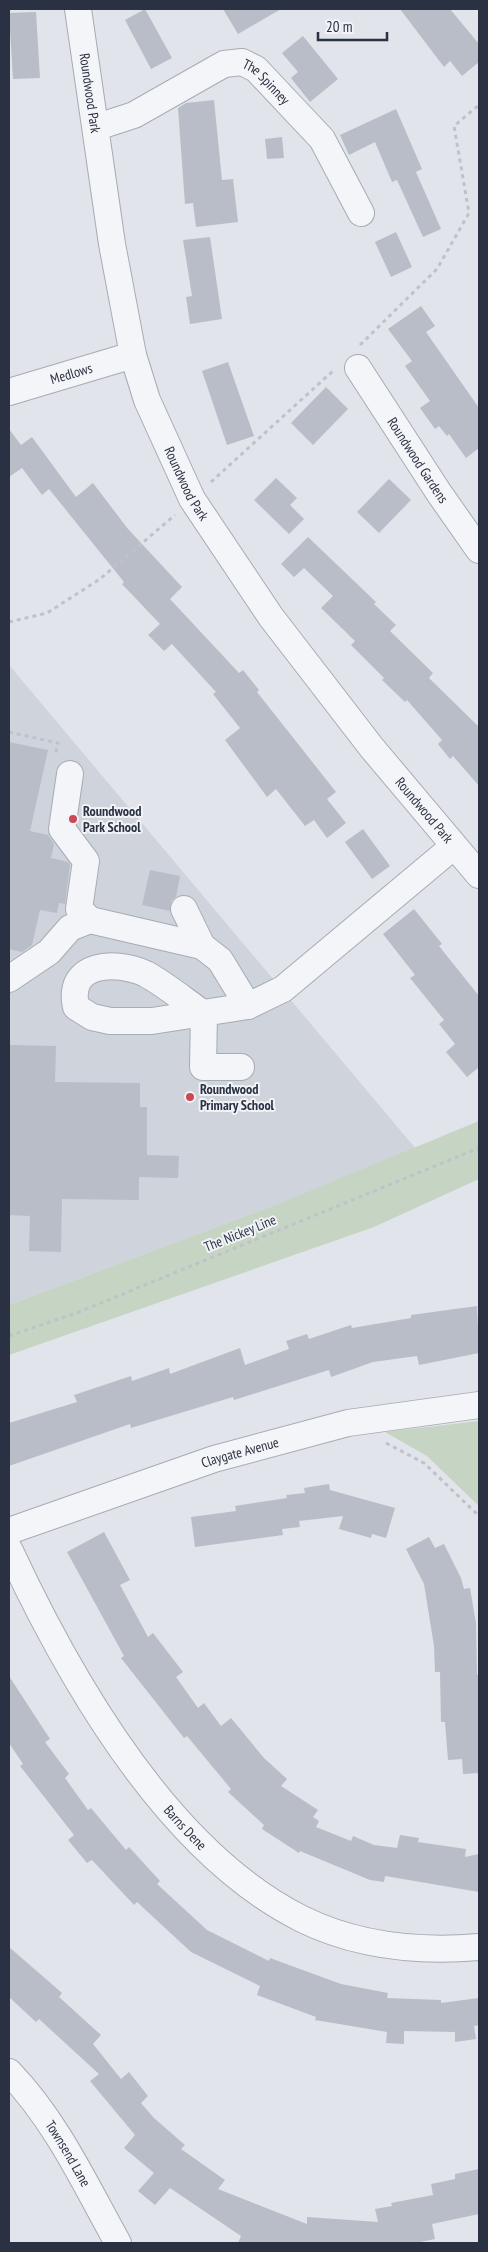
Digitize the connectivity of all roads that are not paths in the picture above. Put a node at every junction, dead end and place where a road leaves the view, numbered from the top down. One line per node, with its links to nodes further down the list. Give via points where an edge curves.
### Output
1 (78, 9): 2 (street, Roundwood Park)
2 (97, 126): 3 (street, The Spinney, via 134,116 224,64 242,62 256,69 322,139); 4 (street, Roundwood Park, via 112,244)
3 (361, 213)
4 (133, 355): 6 (street, Medlows); 9 (street, Roundwood Park, via 148,400 192,499 271,617 372,748)
5 (350, 362): 7 (street, Roundwood Gardens)
6 (9, 392)
7 (479, 550)
8 (70, 774): 12 (street, via 62,829 86,861 79,909)
9 (454, 846): 10 (street, Roundwood Park); 15 (street, via 284,989)
10 (479, 875)
11 (184, 909): 13 (street)
12 (90, 920): 13 (street); 14 (street, via 70,928 49,952)
13 (202, 946): 15 (street, via 220,960)
14 (9, 979)
15 (248, 1006): 16 (street, via 204,1014 203,1067)
16 (241, 1067)
17 (479, 1405): 18 (street, Claygate Avenue, via 348,1423 214,1459)
18 (9, 1531)
19 (9, 1549): 20 (street, Barns Dene, via 74,1677 110,1732 153,1790 234,1875 303,1919 344,1935 388,1946 449,1950)
20 (479, 1947)
21 (9, 2072): 22 (street, Townsend Lane, via 41,2108)
22 (118, 2243)

